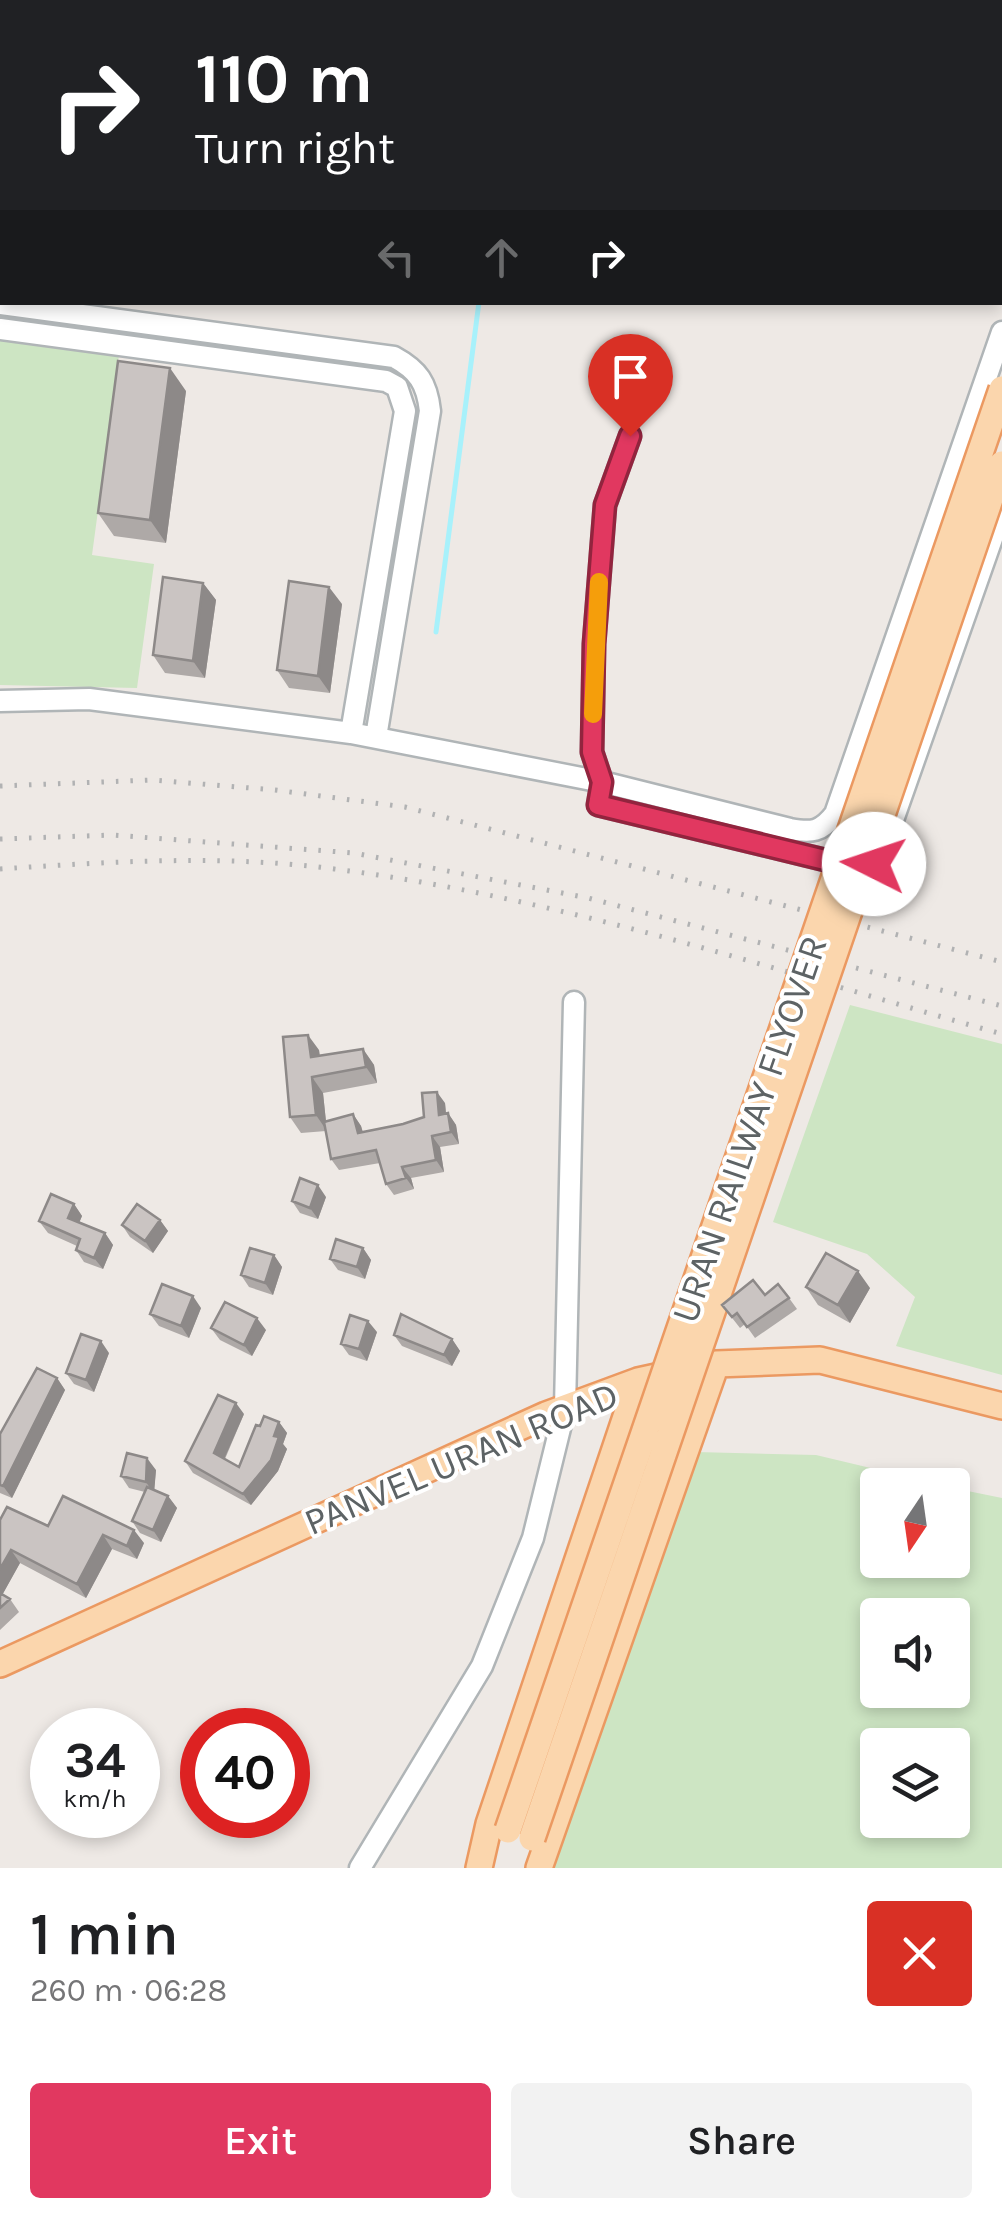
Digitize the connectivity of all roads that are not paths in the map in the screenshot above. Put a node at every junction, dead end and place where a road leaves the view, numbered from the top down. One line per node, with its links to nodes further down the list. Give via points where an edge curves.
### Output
1 (7, 305): 10 (street, via 394,357 414,368 428,390 430,411)
2 (0, 329): 9 (street, via 397,387 406,410)
3 (1002, 332): 11 (street, via 824,828 790,830)
4 (1002, 388): 18 (main road, URAN RAILWAY FLYOVER, bridge)
5 (630, 436): 11 (street, via 603,525 592,736)
6 (1002, 464): 18 (main road, URAN RAILWAY FLYOVER, bridge)
7 (1002, 510): 11 (street, via 874,864 858,868 598,805)
8 (0, 701): 9 (street, via 90,699)
9 (351, 733): 10 (street)
10 (376, 738): 11 (street)
11 (602, 782)
12 (574, 1002): 16 (street)
13 (716, 1364): 14 (main road, PANVEL URAN ROAD); 15 (main road, PANVEL URAN ROAD, via 820,1360); 23 (main road)
14 (638, 1382): 16 (main road, PANVEL URAN ROAD); 20 (main road)
15 (1002, 1406)
16 (565, 1408): 17 (main road, PANVEL URAN ROAD); 19 (street, via 532,1538 482,1666)
17 (0, 1664)
18 (520, 1834): 21 (main road, URAN RAILWAY FLYOVER); 22 (main road, URAN RAILWAY FLYOVER)
19 (360, 1868)
20 (478, 1868)
21 (492, 1868)
22 (523, 1868)
23 (539, 1868)

